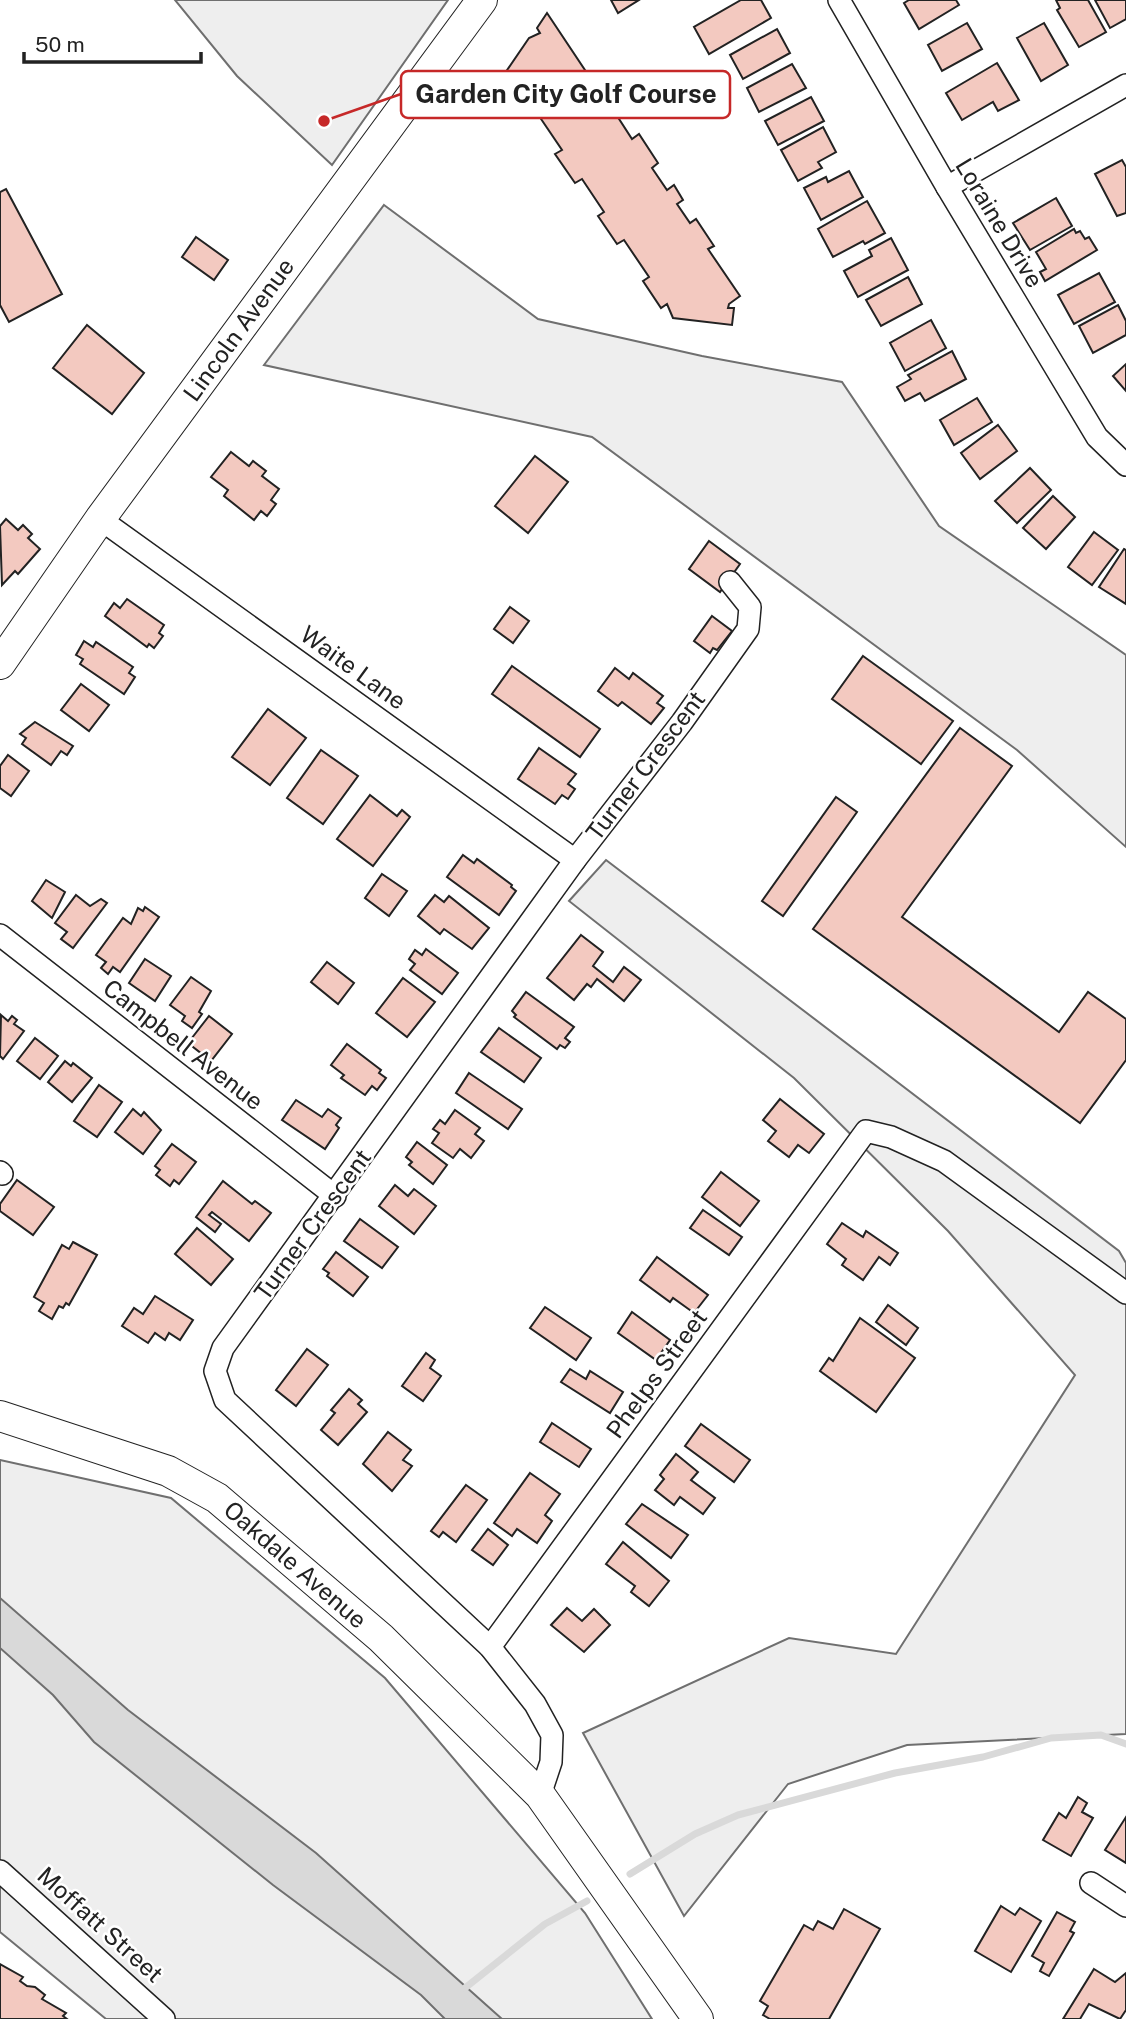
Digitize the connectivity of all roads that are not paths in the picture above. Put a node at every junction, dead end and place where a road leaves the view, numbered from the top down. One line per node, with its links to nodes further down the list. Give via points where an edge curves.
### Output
1 (482, 0): 6 (street, Lincoln Avenue)
2 (839, 0): 4 (street, Loraine Drive)
3 (1126, 85): 4 (street)
4 (947, 187): 5 (street, Loraine Drive, via 1097,438)
5 (1126, 465)
6 (100, 519): 8 (street, Lincoln Avenue); 9 (street, Waite Lane)
7 (730, 582): 9 (street, Turner Crescent, via 750,607 748,629)
8 (0, 664)
9 (575, 860): 11 (street, Turner Crescent)
10 (0, 935): 11 (street, Campbell Avenue)
11 (335, 1196): 14 (street, Turner Crescent, via 223,1348 215,1371 218,1381 225,1400)
12 (1126, 1293): 14 (street, Phelps Street, via 944,1161 866,1131)
13 (0, 1416): 15 (street, Oakdale Avenue, via 167,1471 217,1498 381,1638)
14 (491, 1647): 15 (street, Turner Crescent, via 535,1704 552,1735 551,1762)
15 (540, 1795): 20 (street)
16 (0, 1871): 19 (street, Moffatt Street)
17 (1091, 1883): 18 (street)
18 (1126, 1906)
19 (164, 2019)
20 (698, 2019)

